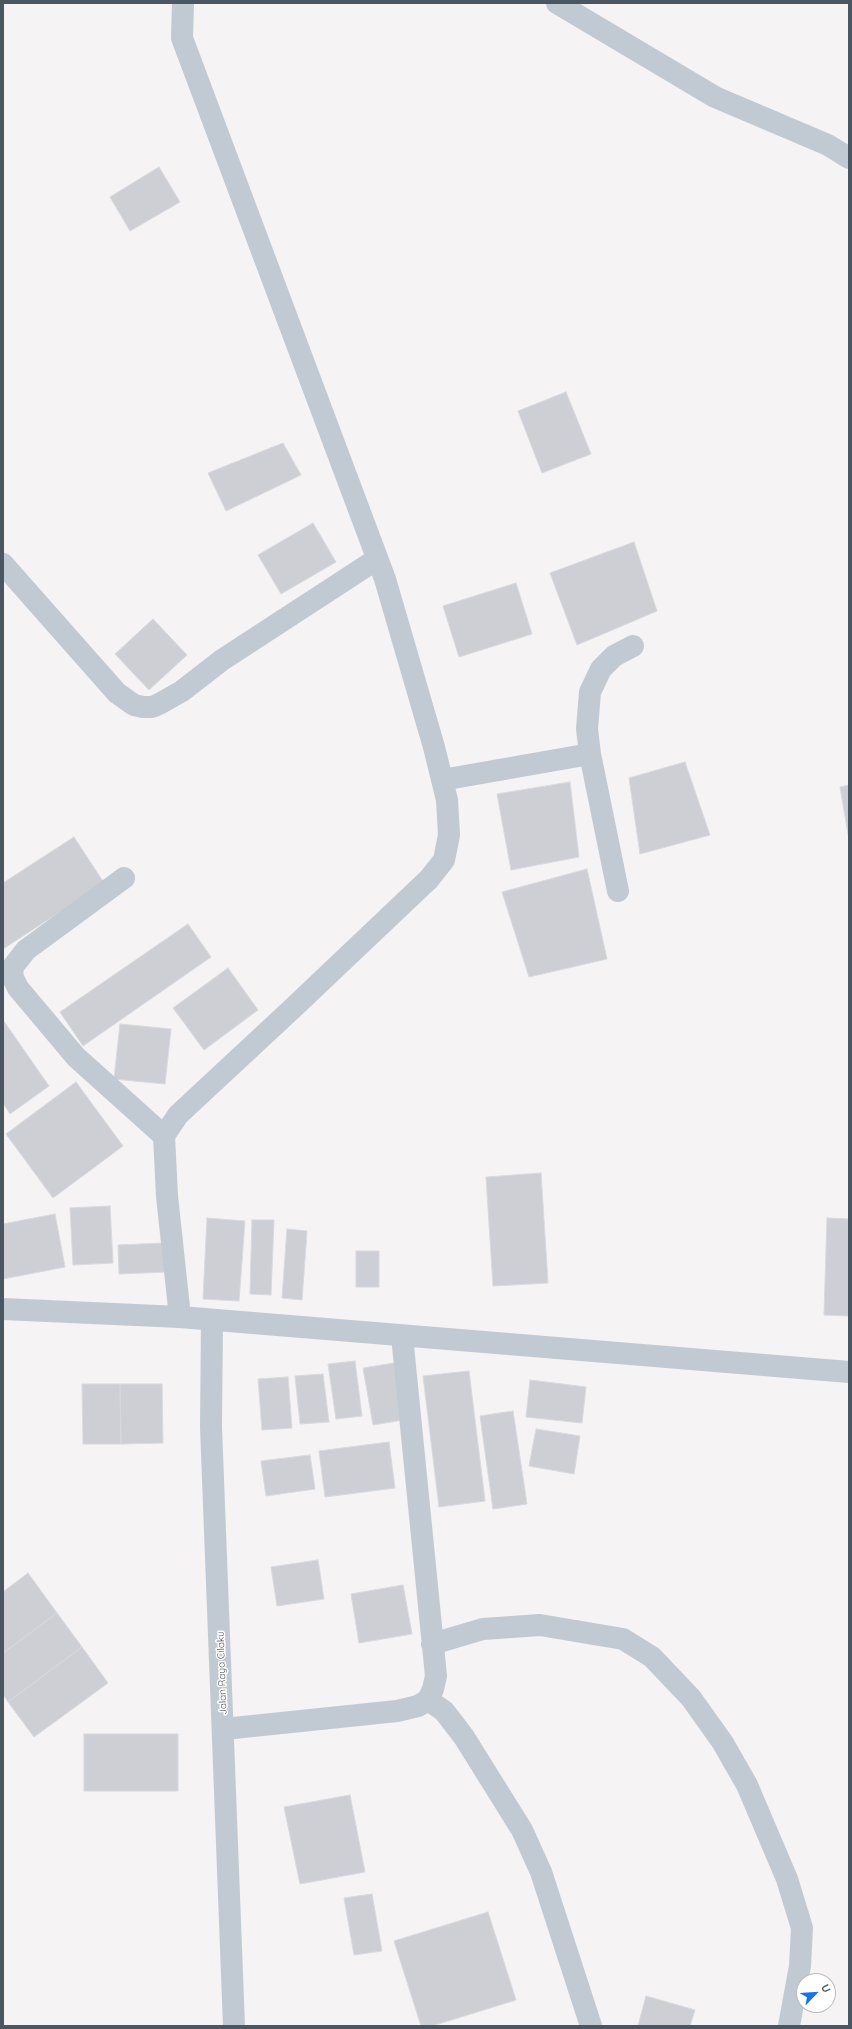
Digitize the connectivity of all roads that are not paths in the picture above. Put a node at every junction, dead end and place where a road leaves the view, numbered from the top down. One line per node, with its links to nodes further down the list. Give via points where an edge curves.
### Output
1 (183, 3): 4 (street, via 182,38)
2 (557, 3): 3 (street, via 715,97 828,145)
3 (849, 158)
4 (377, 559): 5 (street, via 222,660 182,691 160,704 143,708 117,693); 8 (street)
5 (3, 564)
6 (633, 646): 7 (street, via 614,656 601,669 590,692 587,729)
7 (590, 754): 8 (street); 10 (street)
8 (442, 780): 11 (street, via 447,800 449,835 441,865 305,998 178,1115)
9 (124, 878): 11 (street, via 26,950 12,968 13,978 18,988 76,1057)
10 (618, 891)
11 (164, 1136): 13 (street, via 167,1196)
12 (3, 1309): 13 (street)
13 (180, 1317): 14 (street)
14 (212, 1320): 15 (street); 19 (street, Jalan Raya Cilaku, via 211,1427)
15 (402, 1336): 16 (street); 17 (street)
16 (849, 1372)
17 (432, 1644): 18 (street, via 436,1676); 22 (street, via 483,1629 540,1625 623,1639 652,1657 691,1698 723,1743 747,1785 789,1886 802,1928 800,1966)
18 (428, 1700): 19 (street, via 397,1712); 21 (street, via 444,1711 464,1736 522,1830 541,1872)
19 (224, 1729): 20 (street, Jalan Raya Cilaku)
20 (234, 2026)
21 (591, 2026)
22 (789, 2026)

